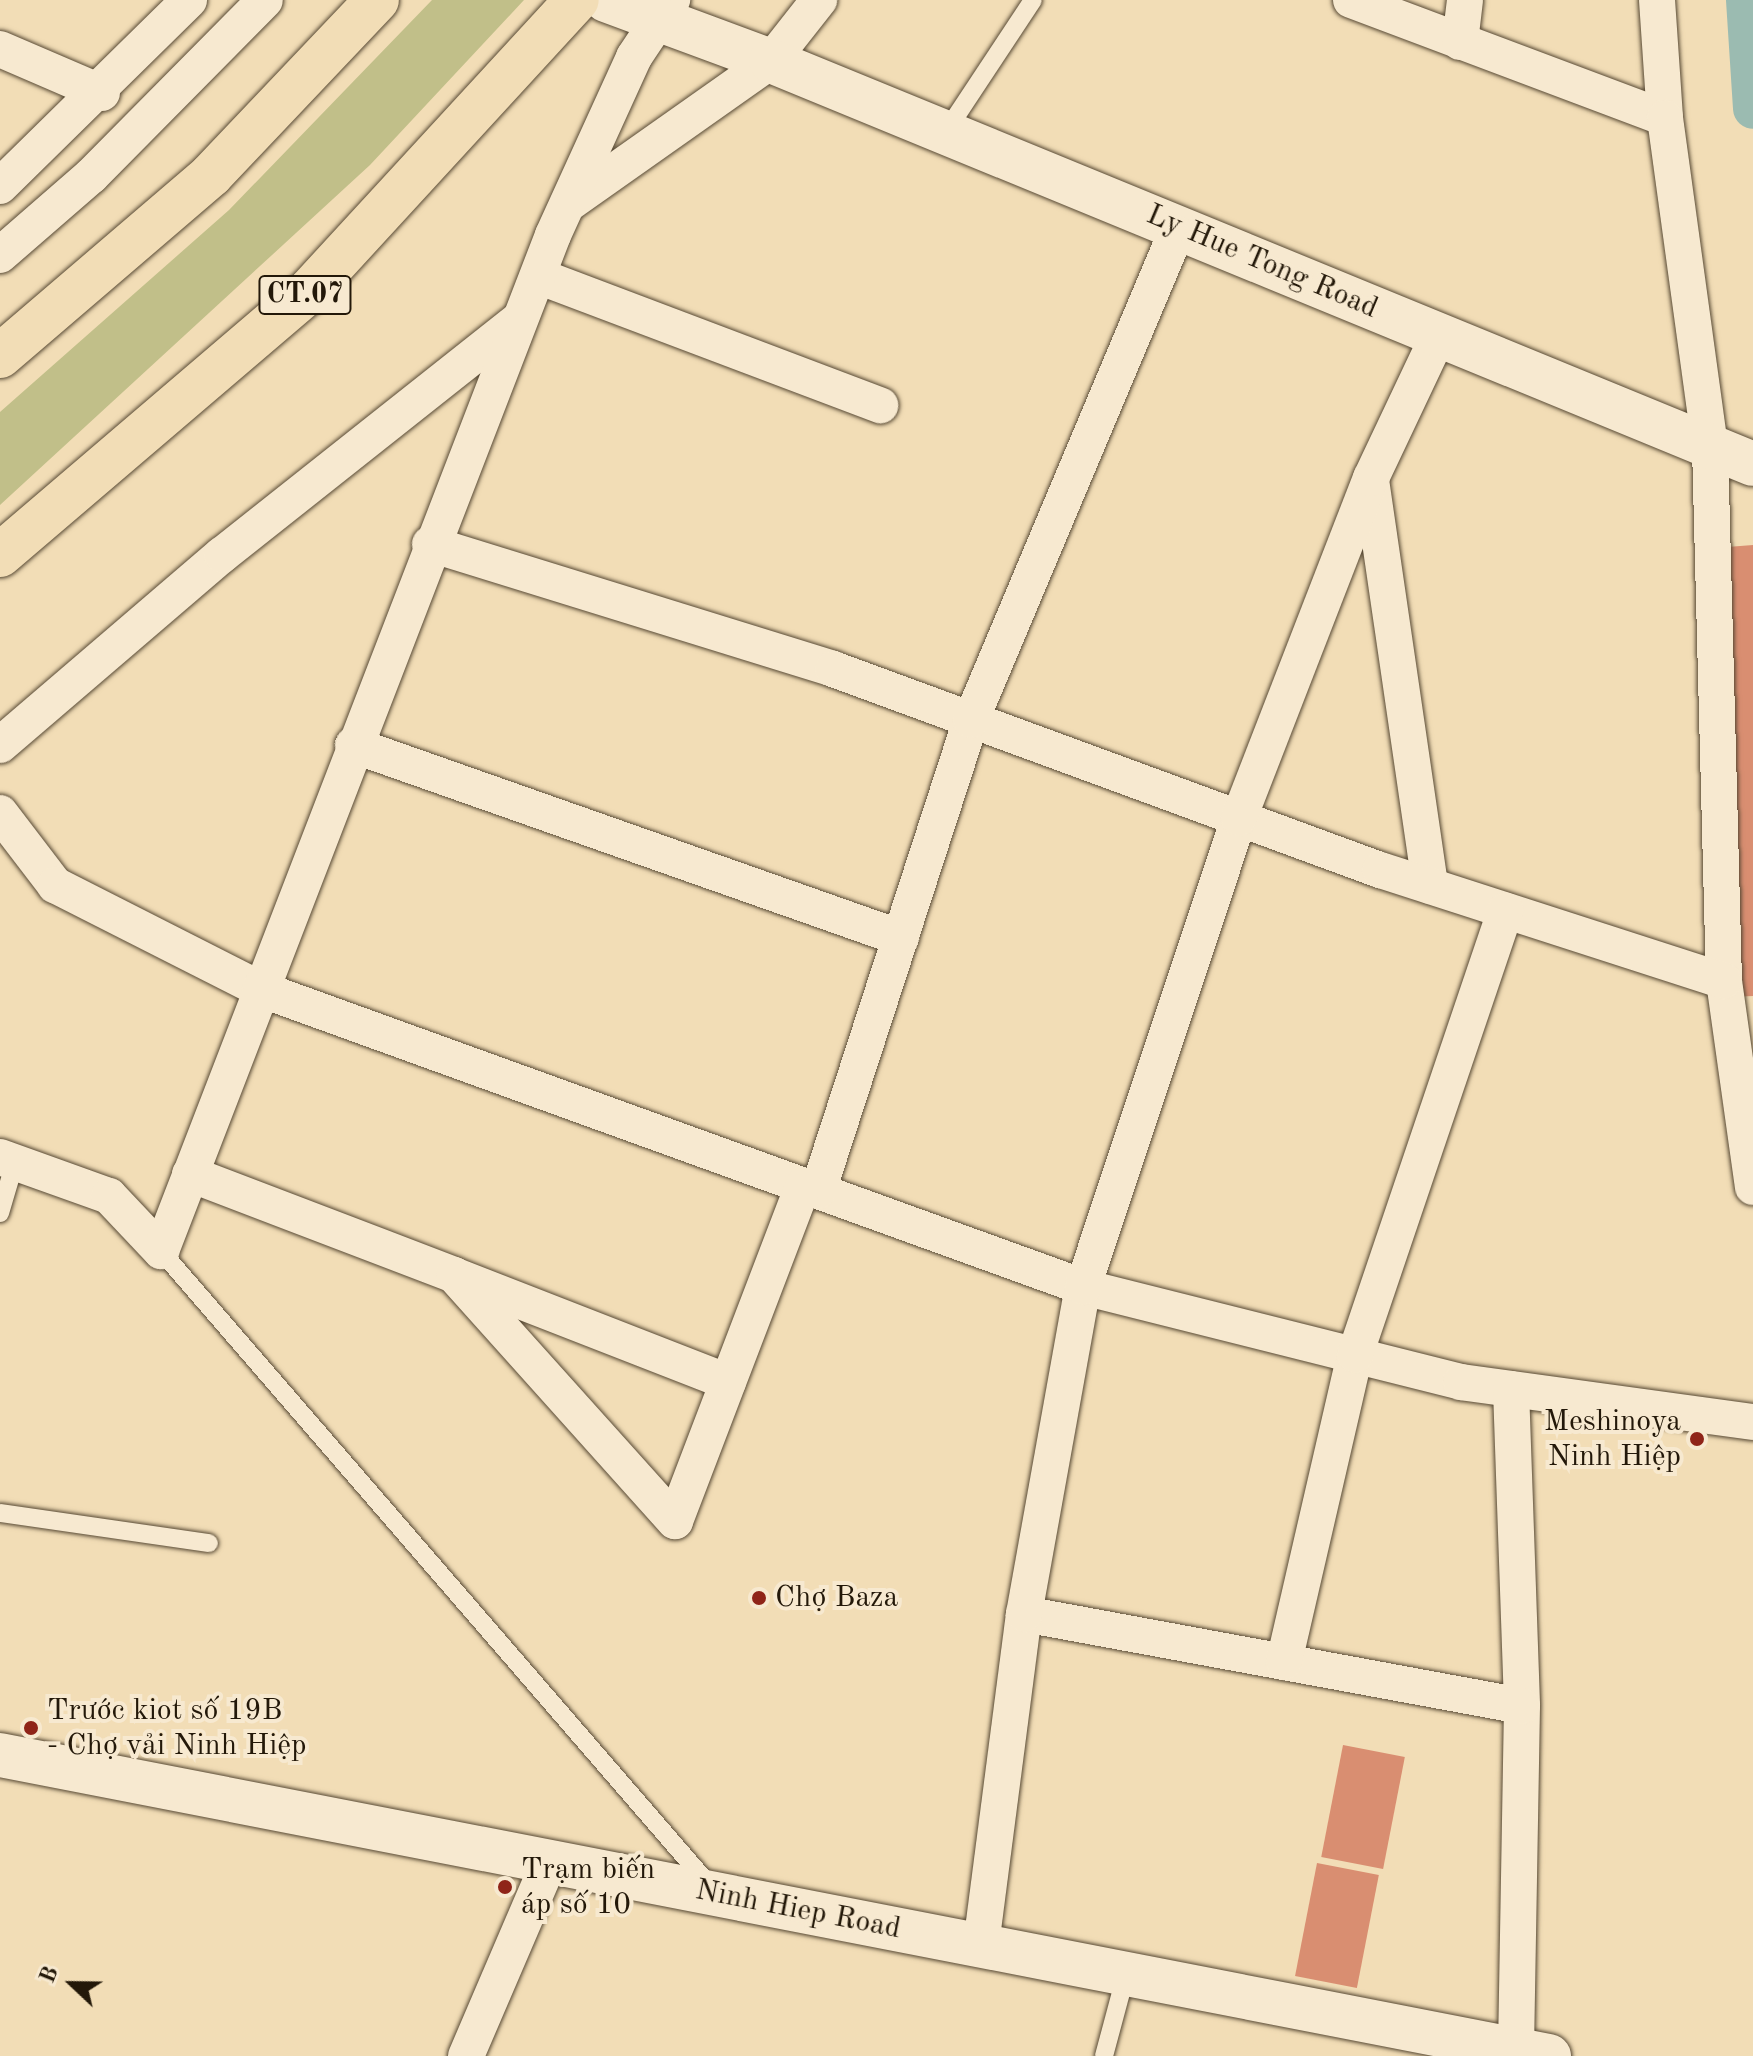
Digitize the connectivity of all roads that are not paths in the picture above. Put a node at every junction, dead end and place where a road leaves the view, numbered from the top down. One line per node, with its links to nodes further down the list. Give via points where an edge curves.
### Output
1 (189, 0): 15 (street)
2 (265, 0): 21 (street, via 91,176)
3 (377, 0): 25 (highway, via 211,175)
4 (577, 0): 31 (highway, CT.07, via 310,290)
5 (606, 0): 11 (main road, Ly Hue Tong Road)
6 (819, 0): 14 (street)
7 (1033, 0): 17 (lane)
8 (1351, 0): 12 (street)
9 (1465, 0): 12 (street)
10 (1657, 0): 16 (street)
11 (673, 7): 14 (main road, Ly Hue Tong Road); 19 (street, via 634,57)
12 (1460, 42): 16 (street)
13 (0, 49): 15 (street)
14 (771, 61): 17 (main road, Ly Hue Tong Road); 19 (street)
15 (102, 93): 18 (street)
16 (1665, 118): 27 (street)
17 (945, 133): 20 (main road, Ly Hue Tong Road)
18 (0, 186)
19 (570, 203): 22 (street)
20 (1179, 226): 24 (main road, Ly Hue Tong Road); 32 (street)
21 (0, 255)
22 (538, 276): 23 (street); 26 (street)
23 (521, 318): 30 (street); 33 (street, via 222,555)
24 (1438, 336): 27 (main road, Ly Hue Tong Road); 29 (street)
25 (0, 356)
26 (880, 405)
27 (1710, 447): 28 (main road, Ly Hue Tong Road); 40 (street)
28 (1753, 464)
29 (1371, 478): 36 (street); 37 (street)
30 (430, 544): 32 (street, via 833,669); 34 (street)
31 (0, 555)
32 (971, 720): 36 (street); 39 (street)
33 (0, 745)
34 (353, 745): 39 (street); 41 (street)
35 (0, 813): 41 (street, via 55,885)
36 (1239, 818): 37 (street); 49 (street)
37 (1430, 886): 38 (street)
38 (1505, 911): 40 (street); 50 (street)
39 (901, 938): 45 (street)
40 (1724, 981): 44 (street)
41 (260, 989): 43 (street); 45 (street)
42 (7, 1159): 46 (lane); 47 (street, via 109,1196)
43 (190, 1174): 47 (street); 48 (street)
44 (1753, 1187)
45 (811, 1188): 49 (street); 51 (street)
46 (0, 1213)
47 (161, 1251): 61 (lane)
48 (454, 1275): 51 (street); 51 (street, via 675,1521)
49 (1083, 1287): 50 (street); 56 (street)
50 (1355, 1355): 52 (street); 57 (street)
51 (728, 1382)
52 (1511, 1389): 53 (street); 58 (street)
53 (1753, 1422)
54 (0, 1513): 55 (lane)
55 (209, 1543)
56 (1024, 1614): 57 (street); 62 (street)
57 (1284, 1662): 58 (street)
58 (1522, 1706): 65 (street)
59 (0, 1755): 60 (main road, Ninh Hiep Road)
60 (549, 1862): 61 (main road, Ninh Hiep Road); 66 (street)
61 (717, 1894): 62 (main road, Ninh Hiep Road)
62 (981, 1945): 63 (main road, Ninh Hiep Road)
63 (1126, 1974): 64 (main road, Ninh Hiep Road); 67 (lane)
64 (1464, 2048): 65 (main road, Ninh Hiep Road)
65 (1533, 2053)
66 (466, 2056)
67 (1104, 2056)

